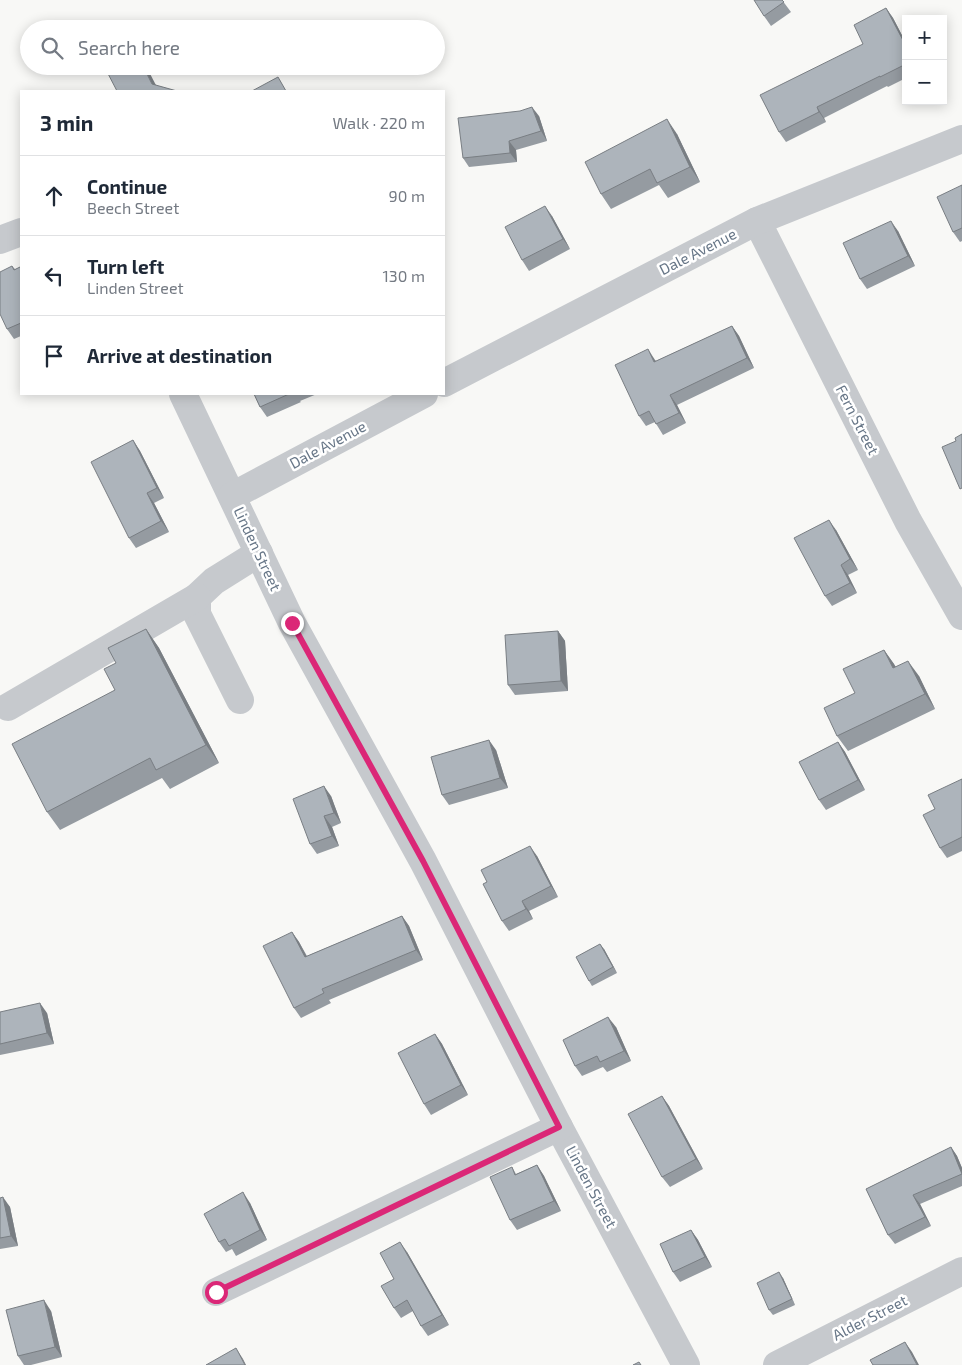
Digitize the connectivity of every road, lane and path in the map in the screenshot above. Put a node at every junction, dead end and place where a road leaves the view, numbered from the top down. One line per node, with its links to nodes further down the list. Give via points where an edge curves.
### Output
1 (962, 139): 2 (street, Dale Avenue)
2 (757, 221): 5 (street, Dale Avenue); 11 (street, Fern Street, via 908,521)
3 (20, 232): 4 (street)
4 (0, 240)
5 (445, 383)
6 (183, 395): 8 (street, Linden Street)
7 (422, 395): 8 (street, Dale Avenue)
8 (232, 496): 9 (street, Linden Street)
9 (259, 553): 10 (street, via 214,581); 14 (street, Linden Street, via 292,623 423,861)
10 (197, 597): 12 (street, via 197,614); 13 (street)
11 (962, 616)
12 (240, 700)
13 (8, 707)
14 (559, 1127): 16 (street); 17 (street, Linden Street)
15 (962, 1271): 18 (street, Alder Street)
16 (216, 1292)
17 (686, 1365)
18 (778, 1365)

